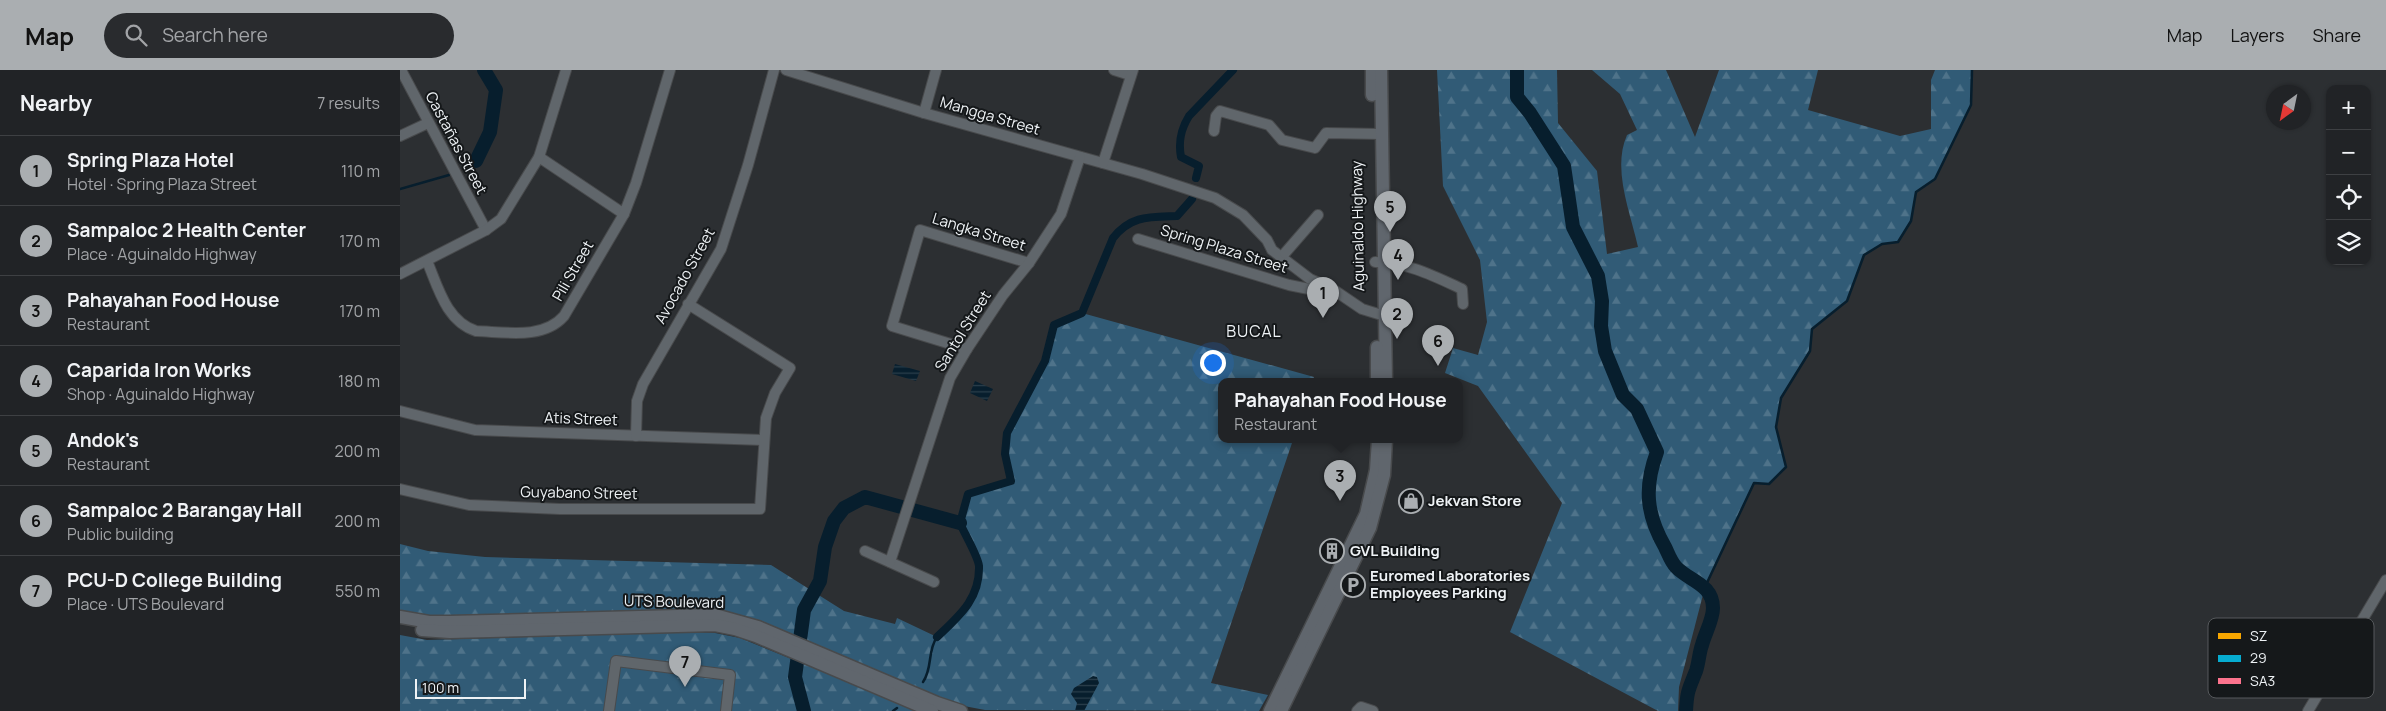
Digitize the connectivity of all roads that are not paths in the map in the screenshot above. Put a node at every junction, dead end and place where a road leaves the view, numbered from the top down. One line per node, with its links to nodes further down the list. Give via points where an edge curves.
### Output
1 (401, 70): 12 (street, Castañas Street)
2 (566, 70): 16 (street)
3 (670, 70): 19 (street, Pili Street)
4 (774, 70): 30 (street, Avocado Street, via 728,231 721,249)
5 (786, 70): 11 (street, Mangga Street)
6 (936, 70): 11 (street)
7 (1114, 70): 10 (street)
8 (1372, 70): 14 (main road, Aguinaldo Highway)
9 (1381, 70): 14 (main road, Aguinaldo Highway)
10 (1131, 72): 18 (street)
11 (924, 113): 17 (street, Mangga Street)
12 (428, 123): 15 (street); 21 (street, Castañas Street)
13 (1214, 130): 14 (street, via 1220,111 1269,125 1282,140 1315,148 1326,134)
14 (1377, 134): 26 (main road, Aguinaldo Highway)
15 (400, 136)
16 (539, 157): 19 (street); 21 (street, via 507,211)
17 (1080, 157): 18 (street, Mangga Street); 27 (street, Santol Street, via 1061,214)
18 (1102, 163): 23 (street, Mangga Street, via 1216,198 1243,215)
19 (624, 214): 25 (street, Pili Street, via 564,316 546,330 476,331 468,328 448,310)
20 (1318, 215): 24 (street)
21 (486, 230): 25 (street)
22 (1138, 239): 29 (street, Spring Plaza Street, via 1289,285 1319,291)
23 (1267, 240): 24 (street); 29 (street, via 1270,248 1281,258 1310,279)
24 (1285, 253): 29 (street)
25 (427, 261): 28 (street)
26 (1379, 262): 31 (street, via 1421,270 1462,289); 32 (main road, Aguinaldo Highway)
27 (1029, 263): 33 (street, Santol Street); 33 (street, Langka Street, via 920,230 892,326)
28 (400, 274)
29 (1326, 285): 32 (street, via 1362,309)
30 (688, 304): 37 (street, Avocado Street, via 643,384 637,401); 38 (street, via 790,368 775,393 766,418)
31 (1463, 304)
32 (1381, 314): 34 (main road, Aguinaldo Highway); 35 (main road, Aguinaldo Highway)
33 (966, 349): 43 (street, Santol Street, via 950,378)
34 (1377, 378)
35 (1386, 378)
36 (400, 410): 37 (street, Atis Street, via 475,430)
37 (636, 436): 38 (street, Atis Street)
38 (763, 440): 41 (street, Guyabano Street, via 760,509 469,505)
39 (1378, 443): 56 (main road, via 1376,470 1366,514)
40 (1386, 443): 57 (main road, via 1384,475 1370,528)
41 (400, 489)
42 (865, 551): 43 (street)
43 (890, 562): 45 (street)
44 (2386, 580): 47 (street)
45 (934, 582)
46 (400, 617): 49 (main road, UTS Boulevard, via 449,622 715,616 736,619)
47 (2363, 618)
48 (400, 625): 49 (main road, UTS Boulevard, via 450,632 714,625)
49 (787, 644): 50 (main road, UTS Boulevard)
50 (817, 657): 54 (main road, UTS Boulevard); 55 (main road, UTS Boulevard)
51 (2316, 698): 60 (street)
52 (609, 711): 53 (street, via 616,661 730,675)
53 (726, 711)
54 (932, 711)
55 (961, 711)
56 (1270, 711)
57 (1281, 711)
58 (1357, 711): 59 (street, via 1366,707)
59 (1373, 711)
60 (2308, 711)

